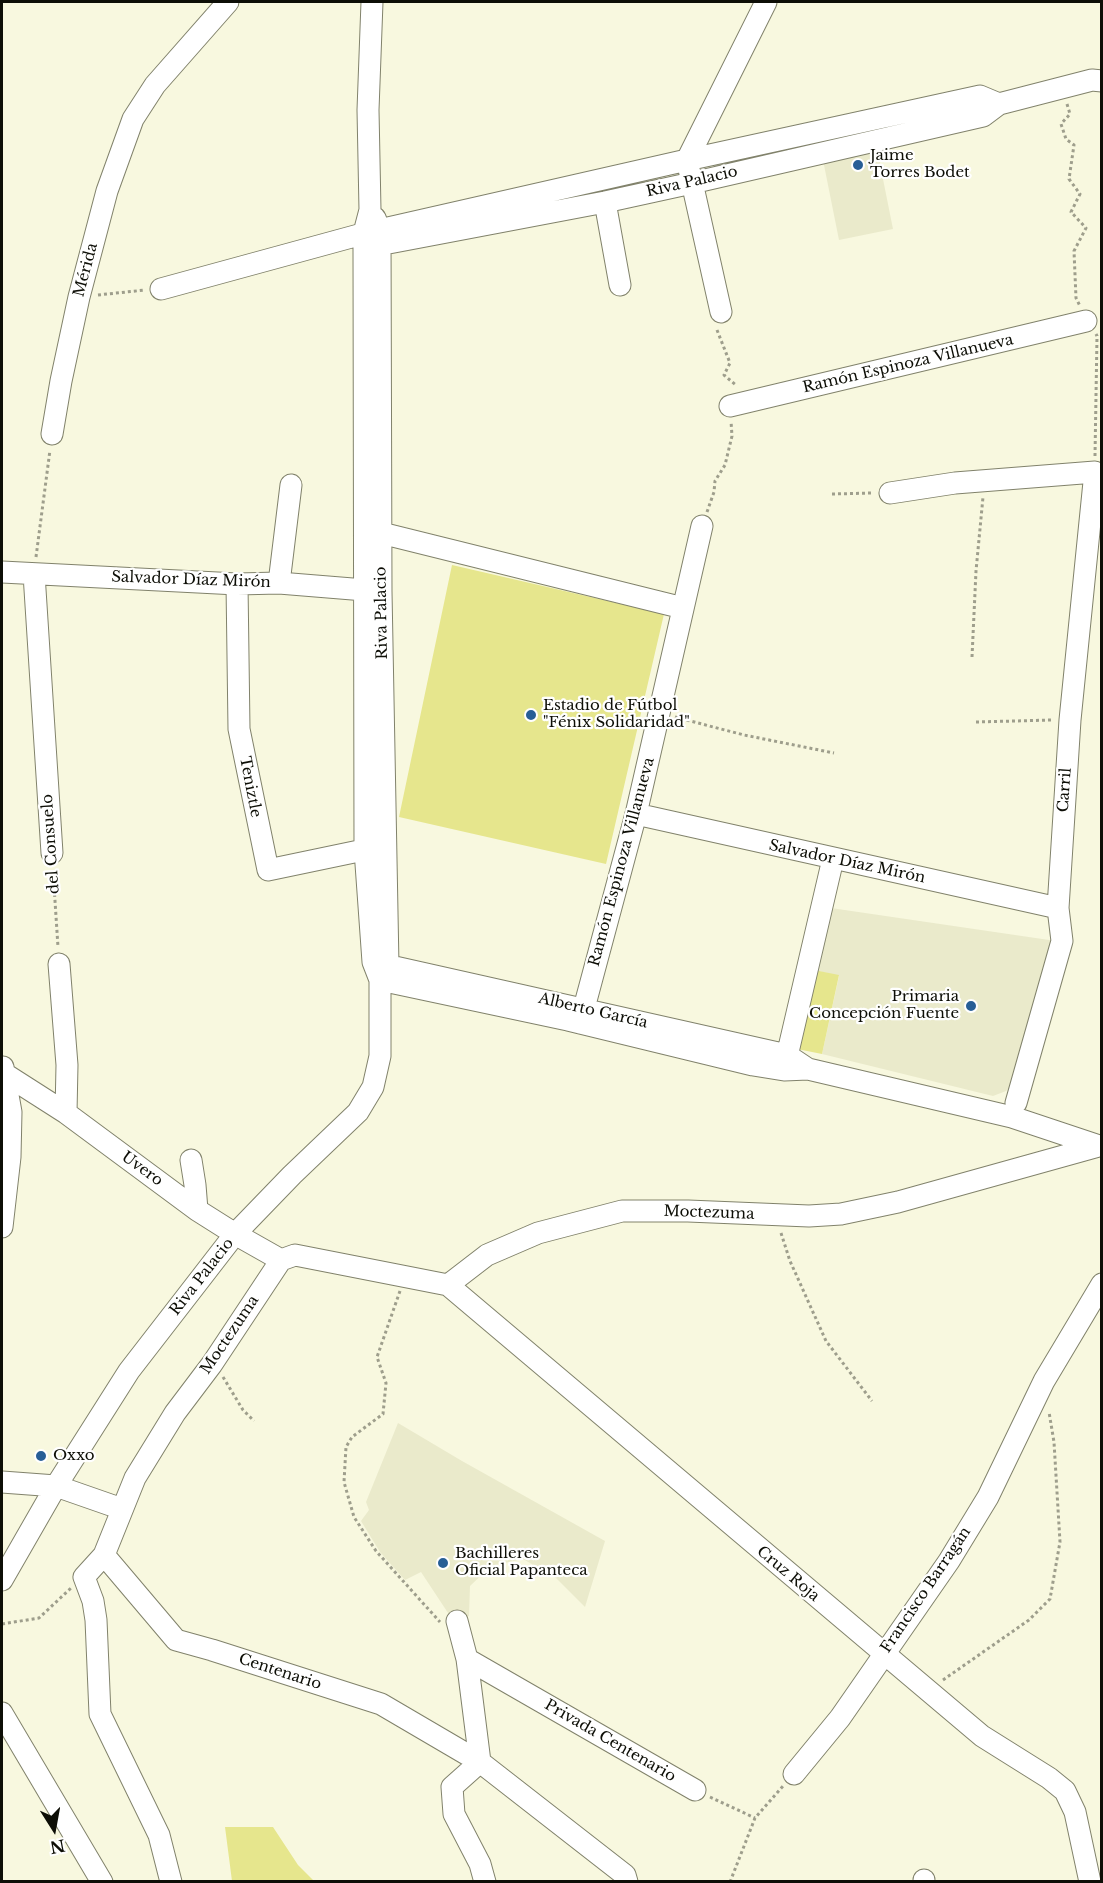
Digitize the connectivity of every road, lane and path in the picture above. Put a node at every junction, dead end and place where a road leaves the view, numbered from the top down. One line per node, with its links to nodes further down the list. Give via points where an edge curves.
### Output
1 (228, 2): 15 (street, Mérida, via 155,85 133,119 107,191)
2 (372, 2): 12 (street, Riva Palacio, via 368,110)
3 (766, 2): 7 (street)
4 (1101, 81): 5 (street, Riva Palacio)
5 (1061, 88): 6 (street, Riva Palacio); 17 (path, via 1070,114 1061,124 1066,139 1074,145 1069,179 1080,194 1071,212 1086,228 1074,251 1076,298)
6 (999, 104): 7 (street, Riva Palacio, via 980,96); 8 (street, Riva Palacio, via 983,116)
7 (687, 160): 8 (street); 9 (street, Riva Palacio)
8 (692, 183): 10 (street, Riva Palacio); 16 (street)
9 (574, 186): 11 (street); 12 (street, Riva Palacio)
10 (605, 202): 11 (street, Riva Palacio); 13 (street)
11 (578, 207): 12 (street, Riva Palacio)
12 (372, 239): 14 (street, Riva Palacio); 26 (street, Riva Palacio)
13 (620, 285)
14 (161, 289): 15 (path)
15 (79, 297): 19 (street, Mérida)
16 (721, 312)
17 (1086, 321): 18 (street, Ramón Espinoza Villanueva); 20 (path, via 1097,336)
18 (730, 406)
19 (52, 434): 28 (path)
20 (1095, 472): 21 (street); 35 (street, Carril)
21 (984, 481): 23 (street); 33 (path)
22 (291, 484): 29 (street)
23 (890, 493): 24 (path)
24 (832, 494)
25 (702, 526): 32 (street, Ramón Espinoza Villanueva)
26 (373, 531): 31 (street, Riva Palacio); 32 (street)
27 (2, 572): 28 (street, Salvador Díaz Mirón)
28 (34, 574): 30 (street, Salvador Díaz Mirón); 41 (street, del Consuelo)
29 (279, 583): 30 (street, Salvador Díaz Mirón); 31 (street, Salvador Díaz Mirón)
30 (237, 584): 40 (street, Teniztle, via 239,729 268,870)
31 (373, 591): 39 (street, Riva Palacio); 40 (street, Riva Palacio)
32 (683, 608): 34 (street, Ramón Espinoza Villanueva)
33 (972, 657)
34 (660, 714): 37 (path); 38 (street, Ramón Espinoza Villanueva)
35 (1070, 720): 36 (path); 43 (street, Carril)
36 (976, 722)
37 (834, 753)
38 (636, 814): 42 (street, Salvador Díaz Mirón); 46 (street, Ramón Espinoza Villanueva)
39 (386, 846): 40 (street, Teniztle); 45 (street, Riva Palacio)
40 (365, 850): 45 (street, Riva Palacio)
41 (52, 853): 44 (path, del Consuelo)
42 (833, 859): 43 (street, Salvador Díaz Mirón); 47 (street)
43 (1058, 908): 49 (street, Carril, via 1062,941)
44 (59, 964): 50 (street, via 67,1065)
45 (380, 970): 46 (street, Alberto García); 56 (street, Riva Palacio, via 380,1056 373,1087 358,1112)
46 (582, 1016): 47 (street, Alberto García)
47 (786, 1063): 51 (street, Alberto García, via 1012,1117)
48 (3, 1069): 50 (street, Uvero); 55 (street, via 11,1112)
49 (1016, 1103)
50 (66, 1113): 53 (street, Uvero)
51 (1101, 1146): 54 (street, Moctezuma, via 852,1212)
52 (190, 1160): 53 (street)
53 (196, 1209): 56 (street, Uvero)
54 (776, 1215): 60 (street, Moctezuma, via 622,1211 528,1237 487,1255); 62 (path, Moctezuma, via 790,1261 826,1341)
55 (2, 1227)
56 (235, 1234): 57 (street, Uvero); 66 (street, Riva Palacio, via 129,1371)
57 (281, 1260): 58 (street, via 295,1255); 61 (street, Moctezuma)
58 (406, 1277): 60 (street); 72 (path, via 377,1357 386,1383 383,1414 352,1437 346,1448 344,1482 354,1517 376,1551 443,1626)
59 (1101, 1284): 73 (street, Francisco Barragán, via 1044,1381 988,1497 949,1561)
60 (448, 1285): 73 (street, Cruz Roja)
61 (212, 1364): 64 (path); 67 (street, Moctezuma, via 169,1422 135,1478)
62 (872, 1401)
63 (1049, 1411): 75 (path, via 1060,1542 1050,1599 1029,1620)
64 (255, 1421)
65 (2, 1482): 66 (street)
66 (56, 1486): 67 (street); 70 (street, Riva Palacio)
67 (122, 1509): 68 (street, Moctezuma)
68 (104, 1555): 69 (street, Moctezuma); 77 (street, Centenario, via 176,1640 381,1704)
69 (84, 1577): 71 (path, via 39,1618); 83 (street, via 96,1620 100,1714 159,1835)
70 (2, 1580)
71 (2, 1624)
72 (458, 1627): 74 (street)
73 (883, 1654): 75 (street, Cruz Roja); 78 (street, Francisco Barragán, via 840,1718)
74 (467, 1659): 77 (street); 79 (street, Privada Centenario)
75 (927, 1691): 86 (street, Cruz Roja, via 982,1736 1065,1791 1075,1812)
76 (5, 1724): 82 (street)
77 (480, 1762): 81 (street, Centenario); 84 (street, via 452,1787 454,1814)
78 (794, 1774): 80 (path)
79 (695, 1790): 80 (path)
80 (755, 1818): 85 (path)
81 (630, 1879)
82 (102, 1881)
83 (171, 1881)
84 (485, 1881)
85 (730, 1881)
86 (1090, 1881)

